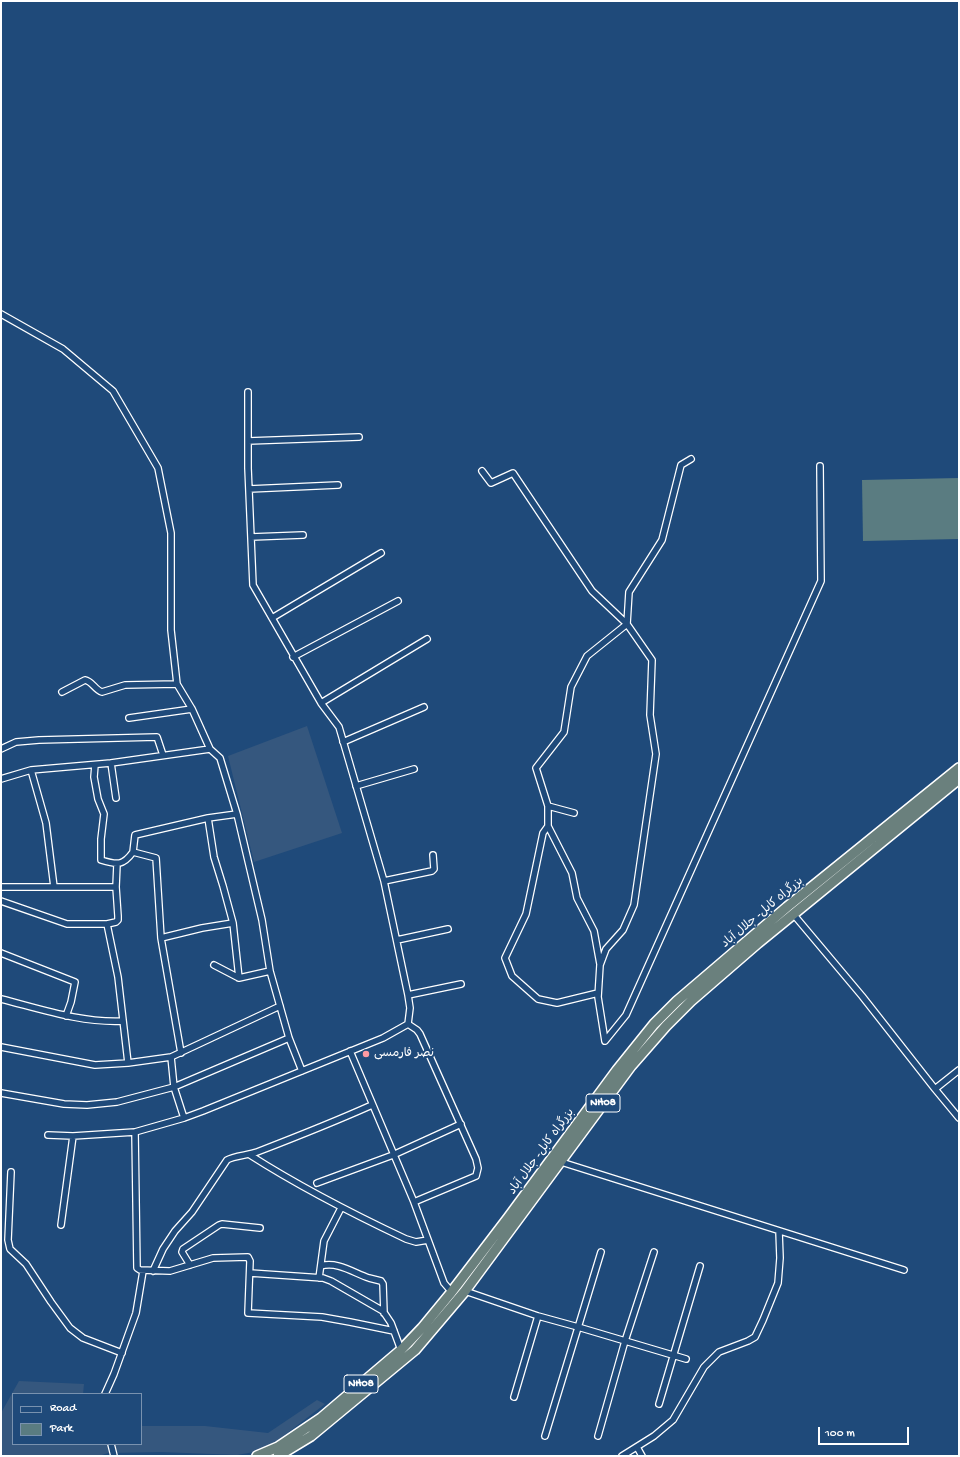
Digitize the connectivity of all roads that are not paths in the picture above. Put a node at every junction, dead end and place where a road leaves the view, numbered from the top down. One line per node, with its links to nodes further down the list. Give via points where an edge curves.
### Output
1 (1, 314): 18 (street, via 63,348 113,391 158,468 171,533 171,630)
2 (248, 392): 4 (street)
3 (359, 437): 4 (street)
4 (248, 441): 9 (street)
5 (691, 460): 15 (street, via 681,465 662,540 629,592)
6 (820, 466): 61 (street, via 821,581 626,1015 605,1041)
7 (482, 471): 15 (street, via 491,483 513,473 592,591)
8 (338, 485): 9 (street)
9 (249, 489): 11 (street)
10 (303, 535): 11 (street)
11 (251, 537): 14 (street, via 253,585)
12 (381, 553): 14 (street)
13 (398, 601): 17 (street)
14 (272, 618): 17 (street)
15 (627, 624): 36 (street, via 588,656 571,687 564,732 536,768); 57 (street, via 652,660 650,716 656,754 634,904 623,930 606,949)
16 (427, 639): 20 (street)
17 (293, 657): 20 (street)
18 (177, 684): 19 (street, via 125,685 102,692 85,680); 22 (street)
19 (62, 692)
20 (321, 703): 24 (street, via 339,727)
21 (424, 707): 24 (street)
22 (192, 709): 23 (street); 26 (street)
23 (129, 718)
24 (343, 742): 34 (street)
25 (1, 749): 27 (street, via 16,742 39,740 157,737)
26 (210, 749): 27 (street); 38 (street, via 220,758)
27 (163, 755): 28 (street)
28 (111, 763): 29 (street); 35 (street)
29 (95, 765): 31 (street); 43 (street, via 94,777 98,799 104,814 101,860)
30 (414, 769): 34 (street)
31 (31, 770): 33 (street); 46 (street, via 46,823)
32 (958, 775): 49 (highway, بزرگراه کابل- جلال آباد / NH08); 88 (highway, بزرگراه کابل- جلال آباد / NH08, via 787,907 677,1001 654,1024 617,1070)
33 (1, 779)
34 (356, 786): 44 (street)
35 (116, 798)
36 (548, 806): 37 (street); 40 (street)
37 (574, 813)
38 (237, 814): 39 (street); 58 (street, via 262,920)
39 (208, 818): 41 (street, via 135,835); 50 (street, via 214,857)
40 (548, 826): 57 (street, via 572,873 577,898 594,931); 61 (street, via 543,833 526,914 505,958 512,976 538,999 557,1003)
41 (133, 852): 43 (street, via 123,863); 53 (street, via 156,858)
42 (433, 855): 44 (street, via 432,871)
43 (117, 864): 47 (street)
44 (384, 881): 54 (street)
45 (1, 887): 46 (street)
46 (54, 887): 47 (street)
47 (116, 887): 51 (street, via 118,920)
48 (1, 901): 51 (street, via 67,924)
49 (794, 915): 77 (street); 88 (highway, بزرگراه کابل- جلال آباد / NH08, via 758,943 666,1026)
50 (233, 923): 53 (street); 59 (street)
51 (107, 924): 66 (street, via 118,977)
52 (448, 929): 54 (street)
53 (161, 938): 71 (street)
54 (397, 940): 62 (street)
55 (1, 953): 65 (street, via 75,982)
56 (214, 965): 59 (street)
57 (600, 965): 61 (street)
58 (270, 971): 59 (street); 64 (street)
59 (239, 978)
60 (461, 984): 62 (street)
61 (598, 993)
62 (408, 995): 67 (street)
63 (1, 999): 65 (street)
64 (280, 1006): 68 (street); 71 (street)
65 (66, 1016): 66 (street)
66 (123, 1021): 73 (street)
67 (408, 1024): 70 (street, via 383,1038); 82 (street, via 420,1034)
68 (289, 1038): 75 (street); 76 (street)
69 (1, 1047): 73 (street, via 95,1065)
70 (350, 1051): 75 (street); 79 (street)
71 (181, 1053): 72 (street)
72 (170, 1057): 73 (street); 76 (street)
73 (128, 1063)
74 (959, 1070): 77 (street)
75 (302, 1071): 80 (street)
76 (174, 1087): 78 (street, via 117,1102 87,1105 64,1104); 80 (street)
77 (935, 1089): 81 (street)
78 (1, 1093)
79 (372, 1105): 86 (street); 87 (street)
80 (184, 1118): 83 (street)
81 (959, 1118)
82 (461, 1124): 87 (street); 91 (street, via 476,1159 477,1174)
83 (135, 1132): 85 (street); 103 (street, via 137,1268)
84 (48, 1135): 85 (street)
85 (73, 1136): 93 (street)
86 (250, 1155): 92 (street); 104 (street, via 228,1160 192,1212 175,1231)
87 (393, 1155): 90 (street); 91 (street)
88 (556, 1160): 95 (street); 107 (highway, بزرگراه کابل- جلال آباد / NH08); 108 (highway, بزرگراه کابل- جلال آباد / NH08)
89 (11, 1172): 115 (street, via 8,1240 10,1249 26,1264 70,1328 83,1338)
90 (317, 1183)
91 (414, 1202): 96 (street)
92 (342, 1208): 96 (street, via 406,1239 416,1242); 100 (street, via 324,1241)
93 (61, 1225)
94 (260, 1228): 99 (street, via 219,1225 183,1249 182,1252)
95 (779, 1231): 102 (street); 124 (street, via 778,1283 755,1337 719,1352 704,1367 673,1420)
96 (428, 1240): 108 (street)
97 (601, 1252): 111 (street)
98 (654, 1252): 113 (street)
99 (190, 1265): 104 (street, via 170,1271); 105 (street, via 213,1258 248,1257)
100 (320, 1266): 106 (street); 109 (street, via 347,1268 381,1281)
101 (700, 1266): 116 (street)
102 (904, 1270)
103 (143, 1271): 104 (street); 115 (street, via 136,1313)
104 (153, 1271)
105 (250, 1273): 106 (street); 112 (street, via 248,1313 322,1317)
106 (319, 1278): 109 (street, via 331,1281)
107 (465, 1291): 110 (street); 127 (highway, بزرگراه کابل- جلال آباد / NH08, via 415,1350 311,1436)
108 (450, 1294): 114 (highway, بزرگراه کابل- جلال آباد / NH08)
109 (384, 1313): 112 (street)
110 (538, 1316): 111 (street); 119 (street)
111 (578, 1327): 113 (street); 121 (street)
112 (394, 1331): 114 (street)
113 (625, 1341): 116 (street); 122 (street)
114 (401, 1350): 126 (highway, بزرگراه کابل- جلال آباد / NH08, via 321,1418 278,1447)
115 (122, 1352): 118 (street)
116 (673, 1355): 117 (street); 120 (street)
117 (686, 1359)
118 (105, 1393)
119 (514, 1397)
120 (658, 1404)
121 (545, 1436)
122 (598, 1436)
123 (111, 1445): 125 (street)
124 (637, 1447): 128 (street); 129 (street)
125 (114, 1456)
126 (257, 1456)
127 (278, 1456)
128 (622, 1456)
129 (642, 1456)

